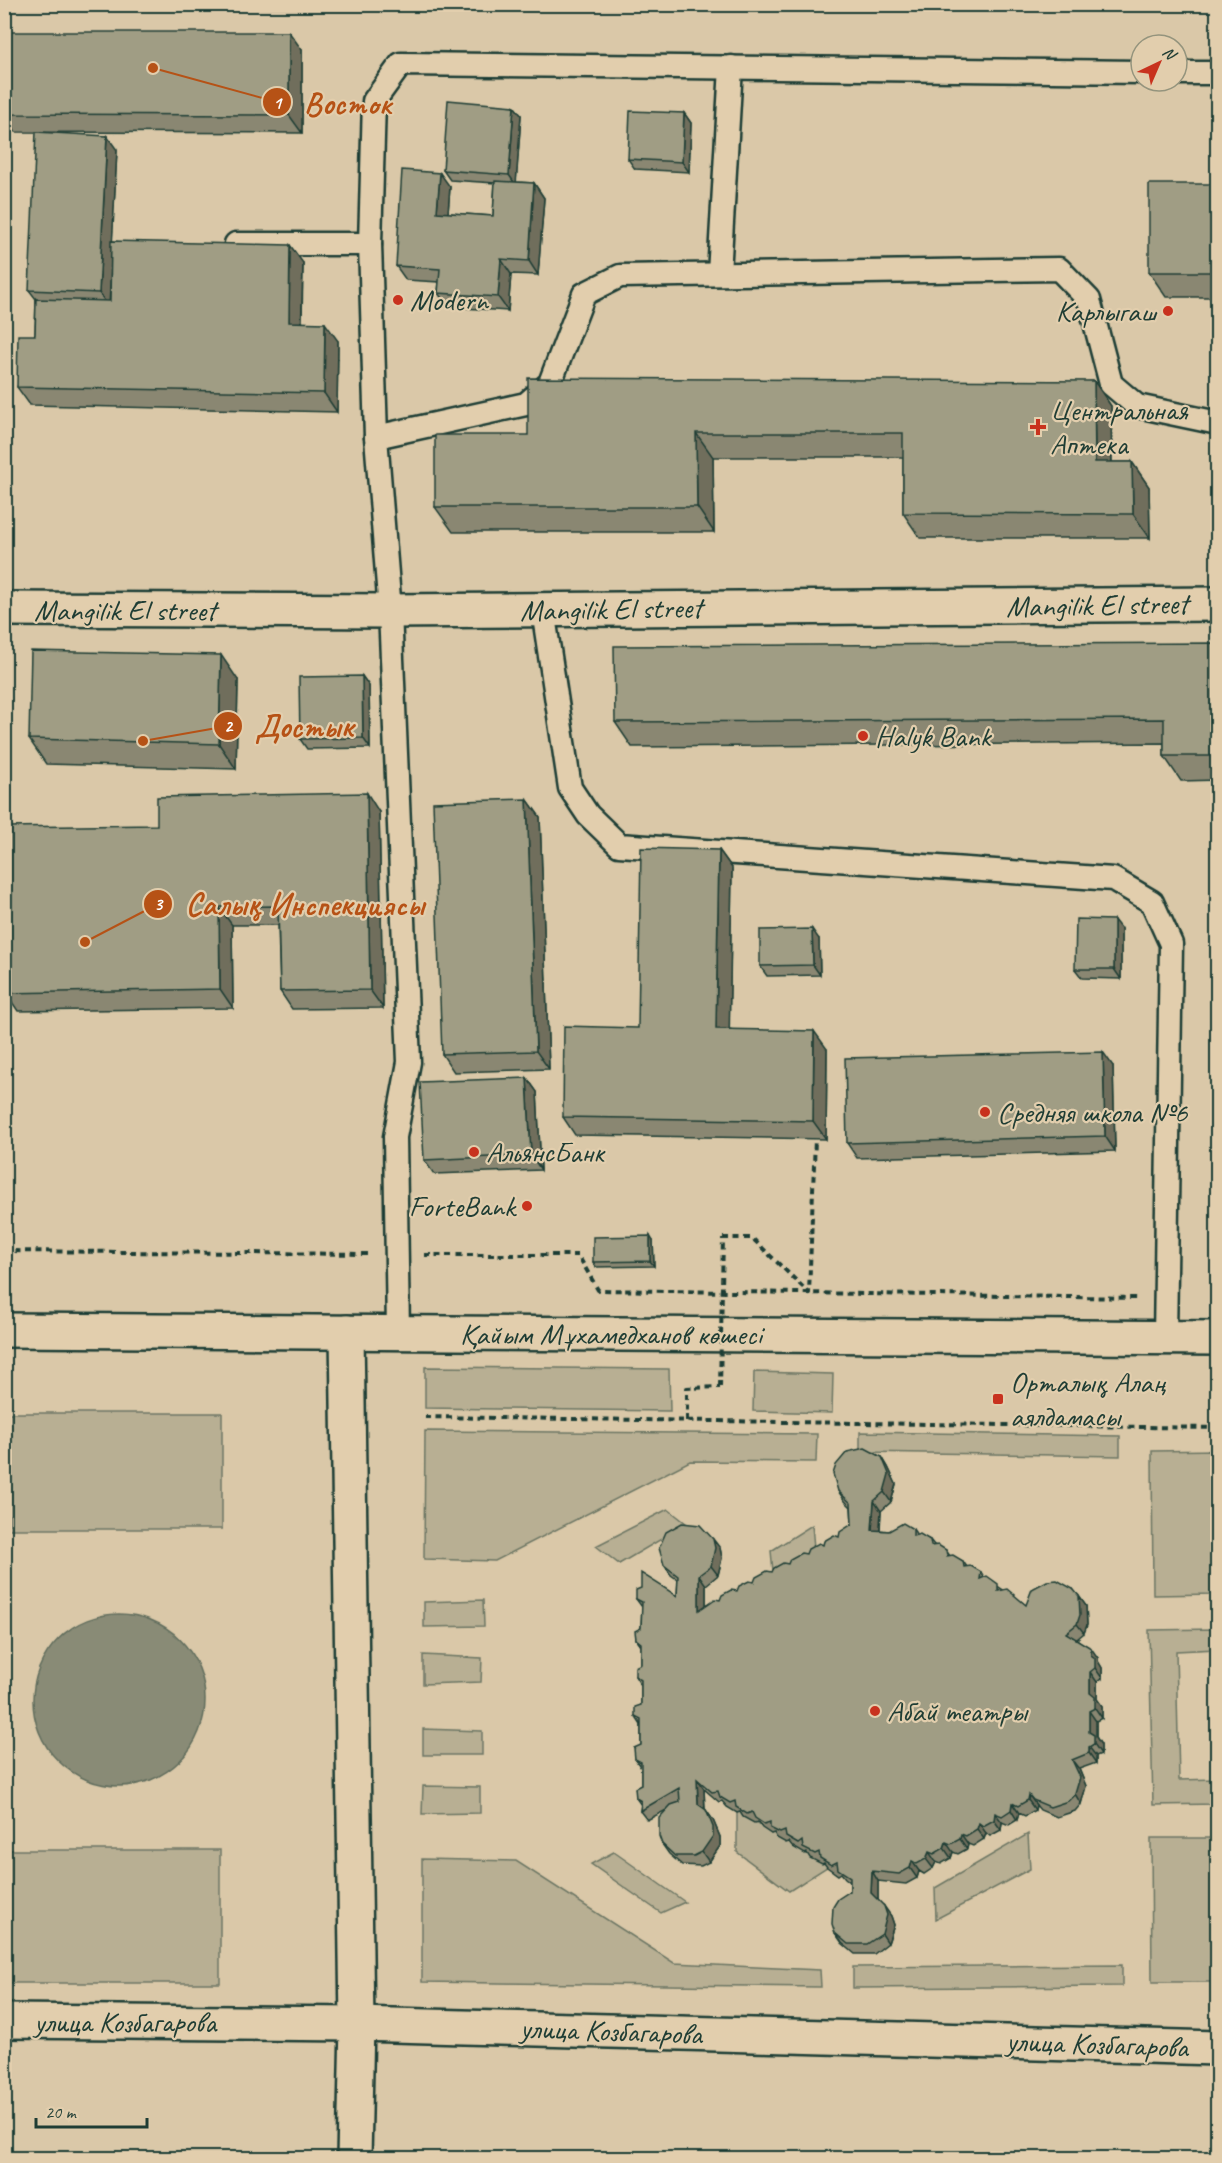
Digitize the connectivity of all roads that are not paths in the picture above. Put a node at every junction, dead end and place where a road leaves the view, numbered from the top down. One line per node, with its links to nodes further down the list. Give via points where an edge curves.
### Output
1 (731, 67): 2 (lane); 6 (lane, via 401,64 374,101); 7 (lane)
2 (1129, 72)
3 (1189, 73): 4 (lane)
4 (1218, 73)
5 (216, 244): 6 (lane)
6 (370, 244): 13 (lane)
7 (719, 274): 8 (lane, via 620,276 584,294); 11 (lane, via 1059,269 1089,300)
8 (550, 383): 9 (lane); 13 (lane, via 526,404)
9 (573, 383)
10 (1087, 384): 11 (lane)
11 (1111, 384): 12 (lane, via 1137,406)
12 (1218, 423)
13 (376, 437): 17 (lane)
14 (1218, 604): 16 (street, Mangilik El street)
15 (4, 609): 17 (street, Mangilik El street)
16 (543, 610): 17 (street, Mangilik El street); 21 (lane, via 570,788 588,815 619,845 1113,879 1152,902 1171,944)
17 (390, 611): 20 (lane, via 409,1062 395,1137)
18 (4, 1330): 19 (street, Қайым Мұхамедханов көшесі)
19 (347, 1332): 20 (street, Қайым Мұхамедханов көшесі); 24 (street)
20 (398, 1332): 21 (street, Қайым Мұхамедханов көшесі)
21 (1165, 1338): 22 (street, Қайым Мұхамедханов көшесі)
22 (1218, 1338)
23 (4, 2021): 24 (street, улица Козбагарова)
24 (357, 2024): 25 (street, улица Козбагарова); 26 (street)
25 (1218, 2048)
26 (354, 2158)

